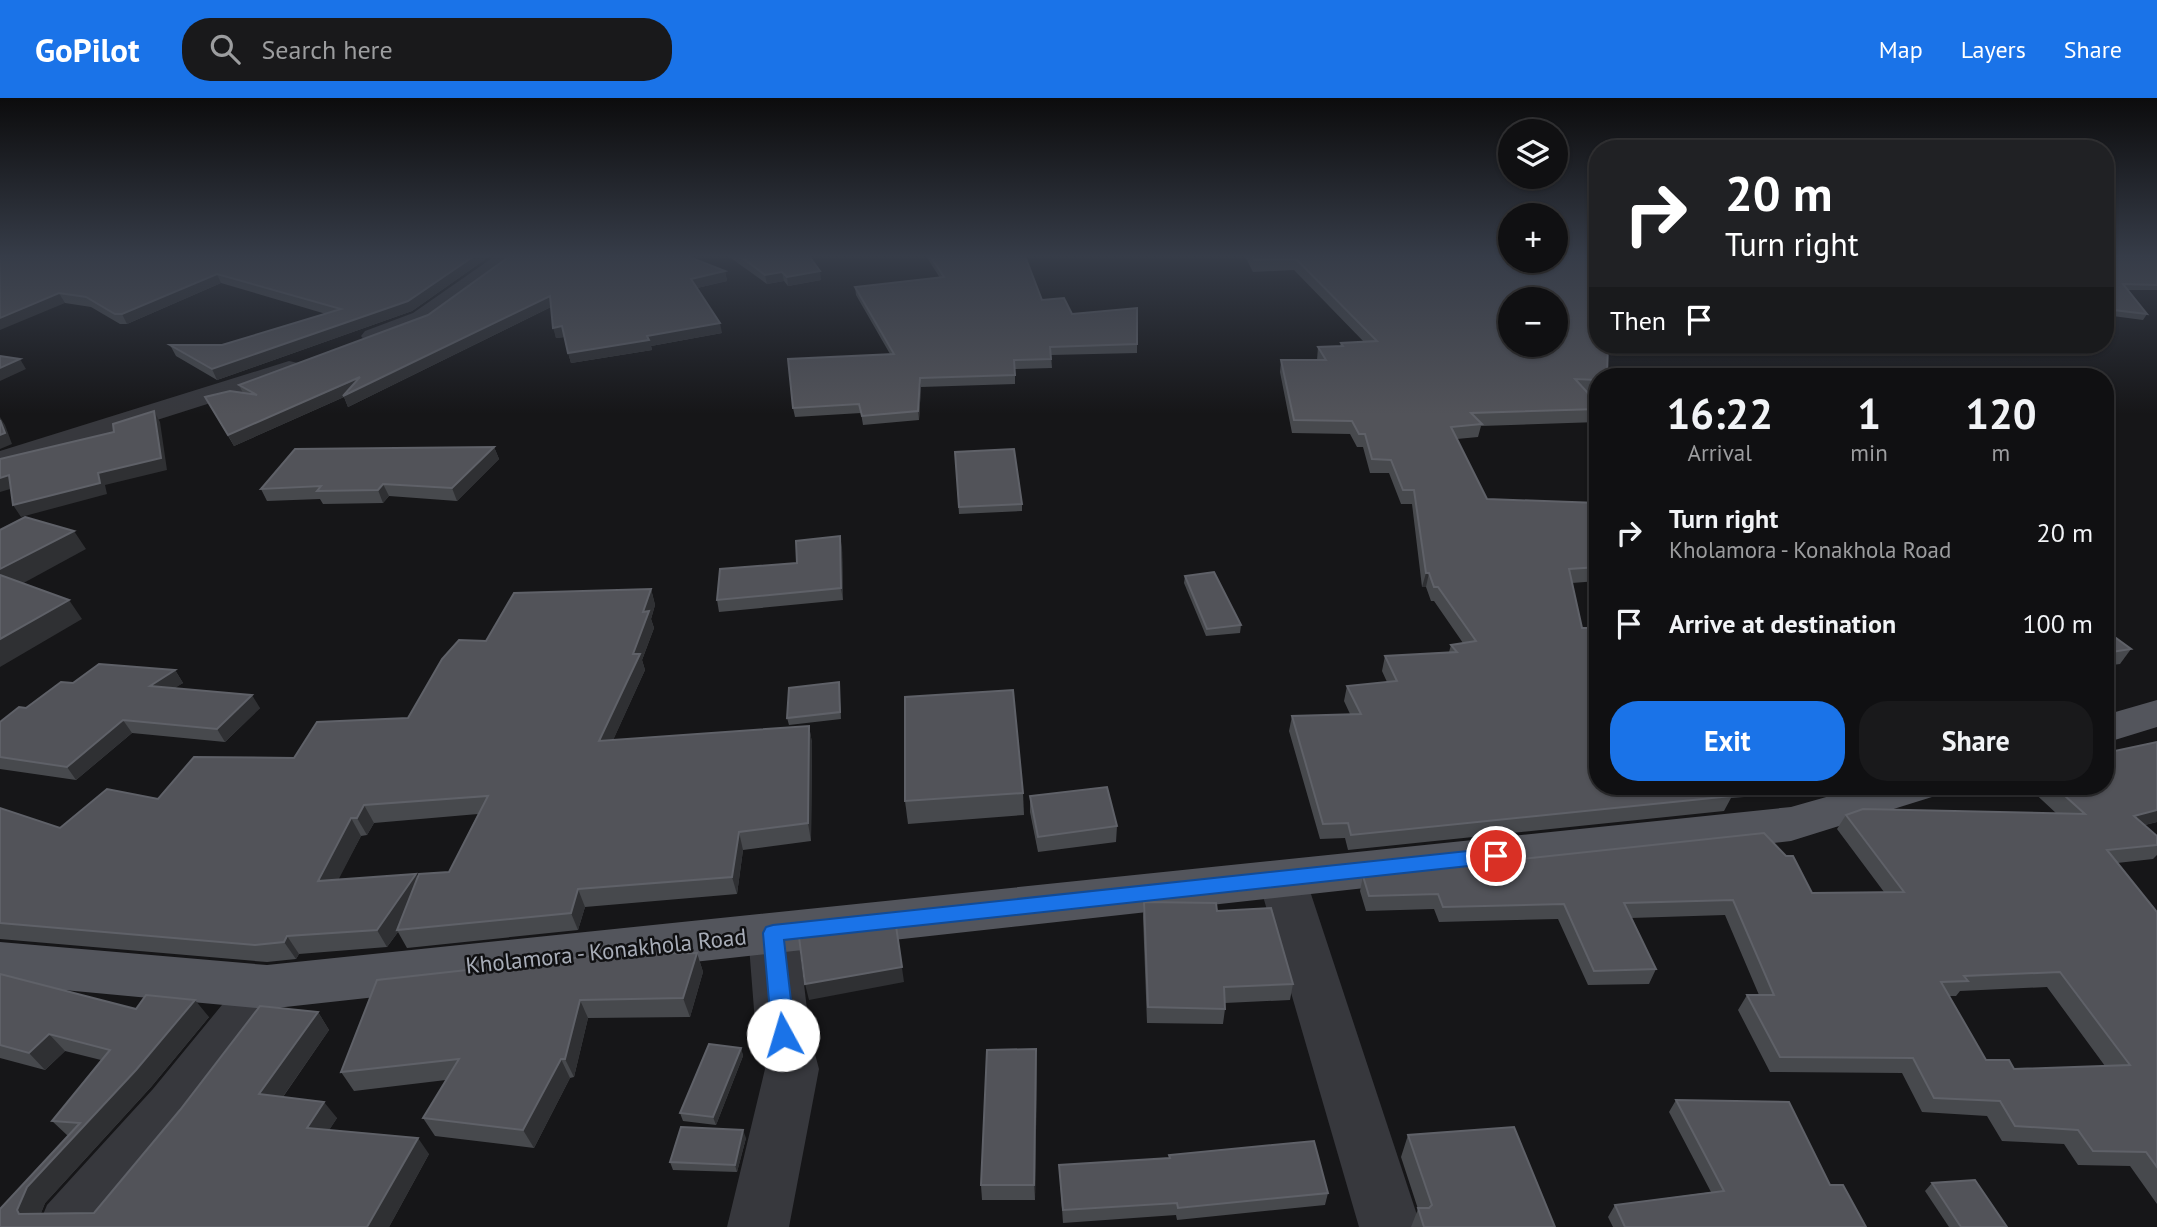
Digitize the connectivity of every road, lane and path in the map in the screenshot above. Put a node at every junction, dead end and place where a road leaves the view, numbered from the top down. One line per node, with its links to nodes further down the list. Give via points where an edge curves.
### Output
1 (435, 309): 2 (street)
2 (348, 346)
3 (312, 360): 4 (street)
4 (0, 461)
5 (2157, 713): 6 (main road)
6 (2114, 726)
7 (1887, 795): 8 (main road, Kholamora - Konakhola Road, via 1791,824)
8 (1282, 878): 9 (main road, Kholamora - Konakhola Road); 14 (street)
9 (773, 933): 11 (main road, Kholamora - Konakhola Road); 13 (street, via 783,1035 792,1069)
10 (0, 963): 11 (main road, Kholamora - Konakhola Road)
11 (267, 987): 12 (street, via 173,1107)
12 (69, 1227)
13 (758, 1227)
14 (1390, 1227)

